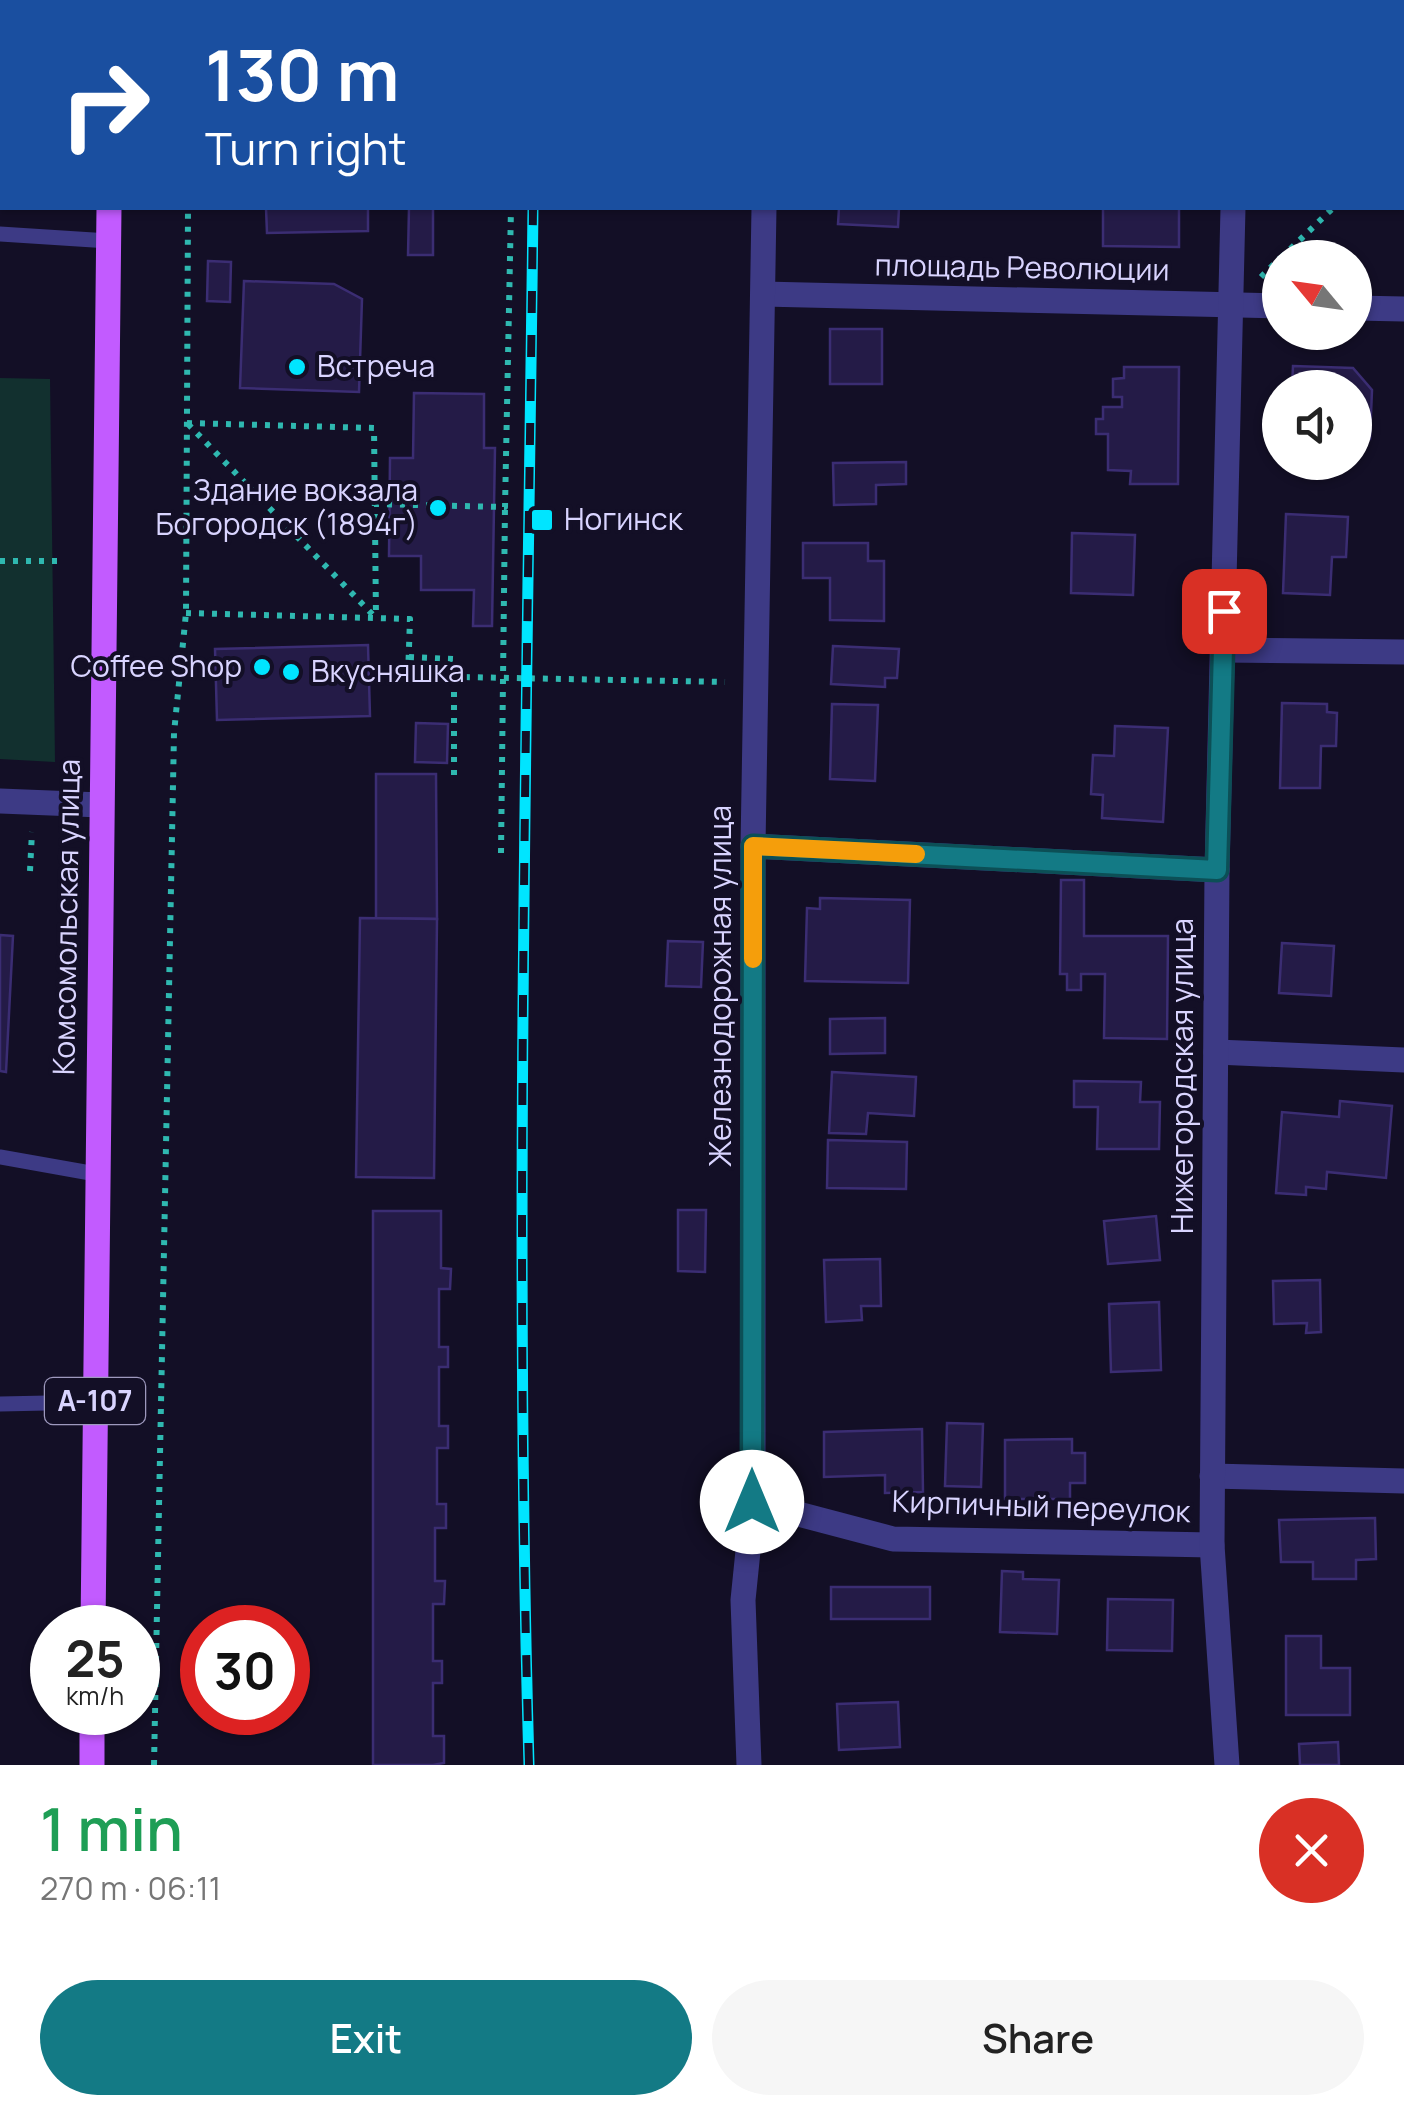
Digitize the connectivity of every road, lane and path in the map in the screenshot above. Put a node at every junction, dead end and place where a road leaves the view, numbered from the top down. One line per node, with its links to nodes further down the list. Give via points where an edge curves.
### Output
1 (110, 210): 9 (main road, Комсомольская улица / А-107)
2 (188, 210): 15 (path)
3 (511, 210): 17 (path)
4 (764, 210): 10 (street, Железнодорожная улица)
5 (1233, 210): 11 (street, Нижегородская улица)
6 (1331, 210): 8 (path)
7 (0, 234): 9 (lane)
8 (1300, 240)
9 (109, 241): 28 (main road, Комсомольская улица / А-107)
10 (763, 294): 11 (street, площадь Революции); 29 (street, Железнодорожная улица)
11 (1231, 305): 12 (street, площадь Революции); 22 (street, Нижегородская улица)
12 (1262, 306)
13 (1372, 308): 14 (street)
14 (1404, 309)
15 (187, 423): 16 (path, via 374,428); 20 (path); 21 (path)
16 (374, 504): 17 (path); 21 (path)
17 (505, 507): 30 (path)
18 (0, 561): 19 (path)
19 (64, 561)
20 (186, 613): 21 (path); 45 (path, via 174,734)
21 (376, 618): 24 (path, via 410,619)
22 (1224, 650): 23 (street); 31 (street, Нижегородская улица)
23 (1404, 652)
24 (409, 657): 25 (path, via 408,676); 26 (path, via 454,659)
25 (725, 682)
26 (454, 778)
27 (0, 801): 28 (street)
28 (100, 805): 35 (main road, Комсомольская улица / А-107)
29 (753, 846): 31 (street); 40 (street, Железнодорожная улица)
30 (501, 853)
31 (1217, 870): 32 (street, Нижегородская улица)
32 (1216, 1052): 33 (street); 38 (street, Нижегородская улица)
33 (1404, 1060)
34 (0, 1157): 35 (lane)
35 (96, 1174): 36 (main road, Комсомольская улица / А-107)
36 (96, 1402): 37 (lane); 42 (main road, Комсомольская улица / А-107)
37 (0, 1404)
38 (1212, 1476): 39 (street); 41 (street, Нижегородская улица)
39 (1404, 1481)
40 (752, 1502): 41 (street, Кирпичный переулок, via 893,1539); 46 (street, Железнодорожная улица, via 744,1600)
41 (1212, 1545): 47 (street, Нижегородская улица)
42 (93, 1605)
43 (92, 1735): 44 (main road)
44 (92, 1765)
45 (154, 1765)
46 (749, 1765)
47 (1227, 1765)

